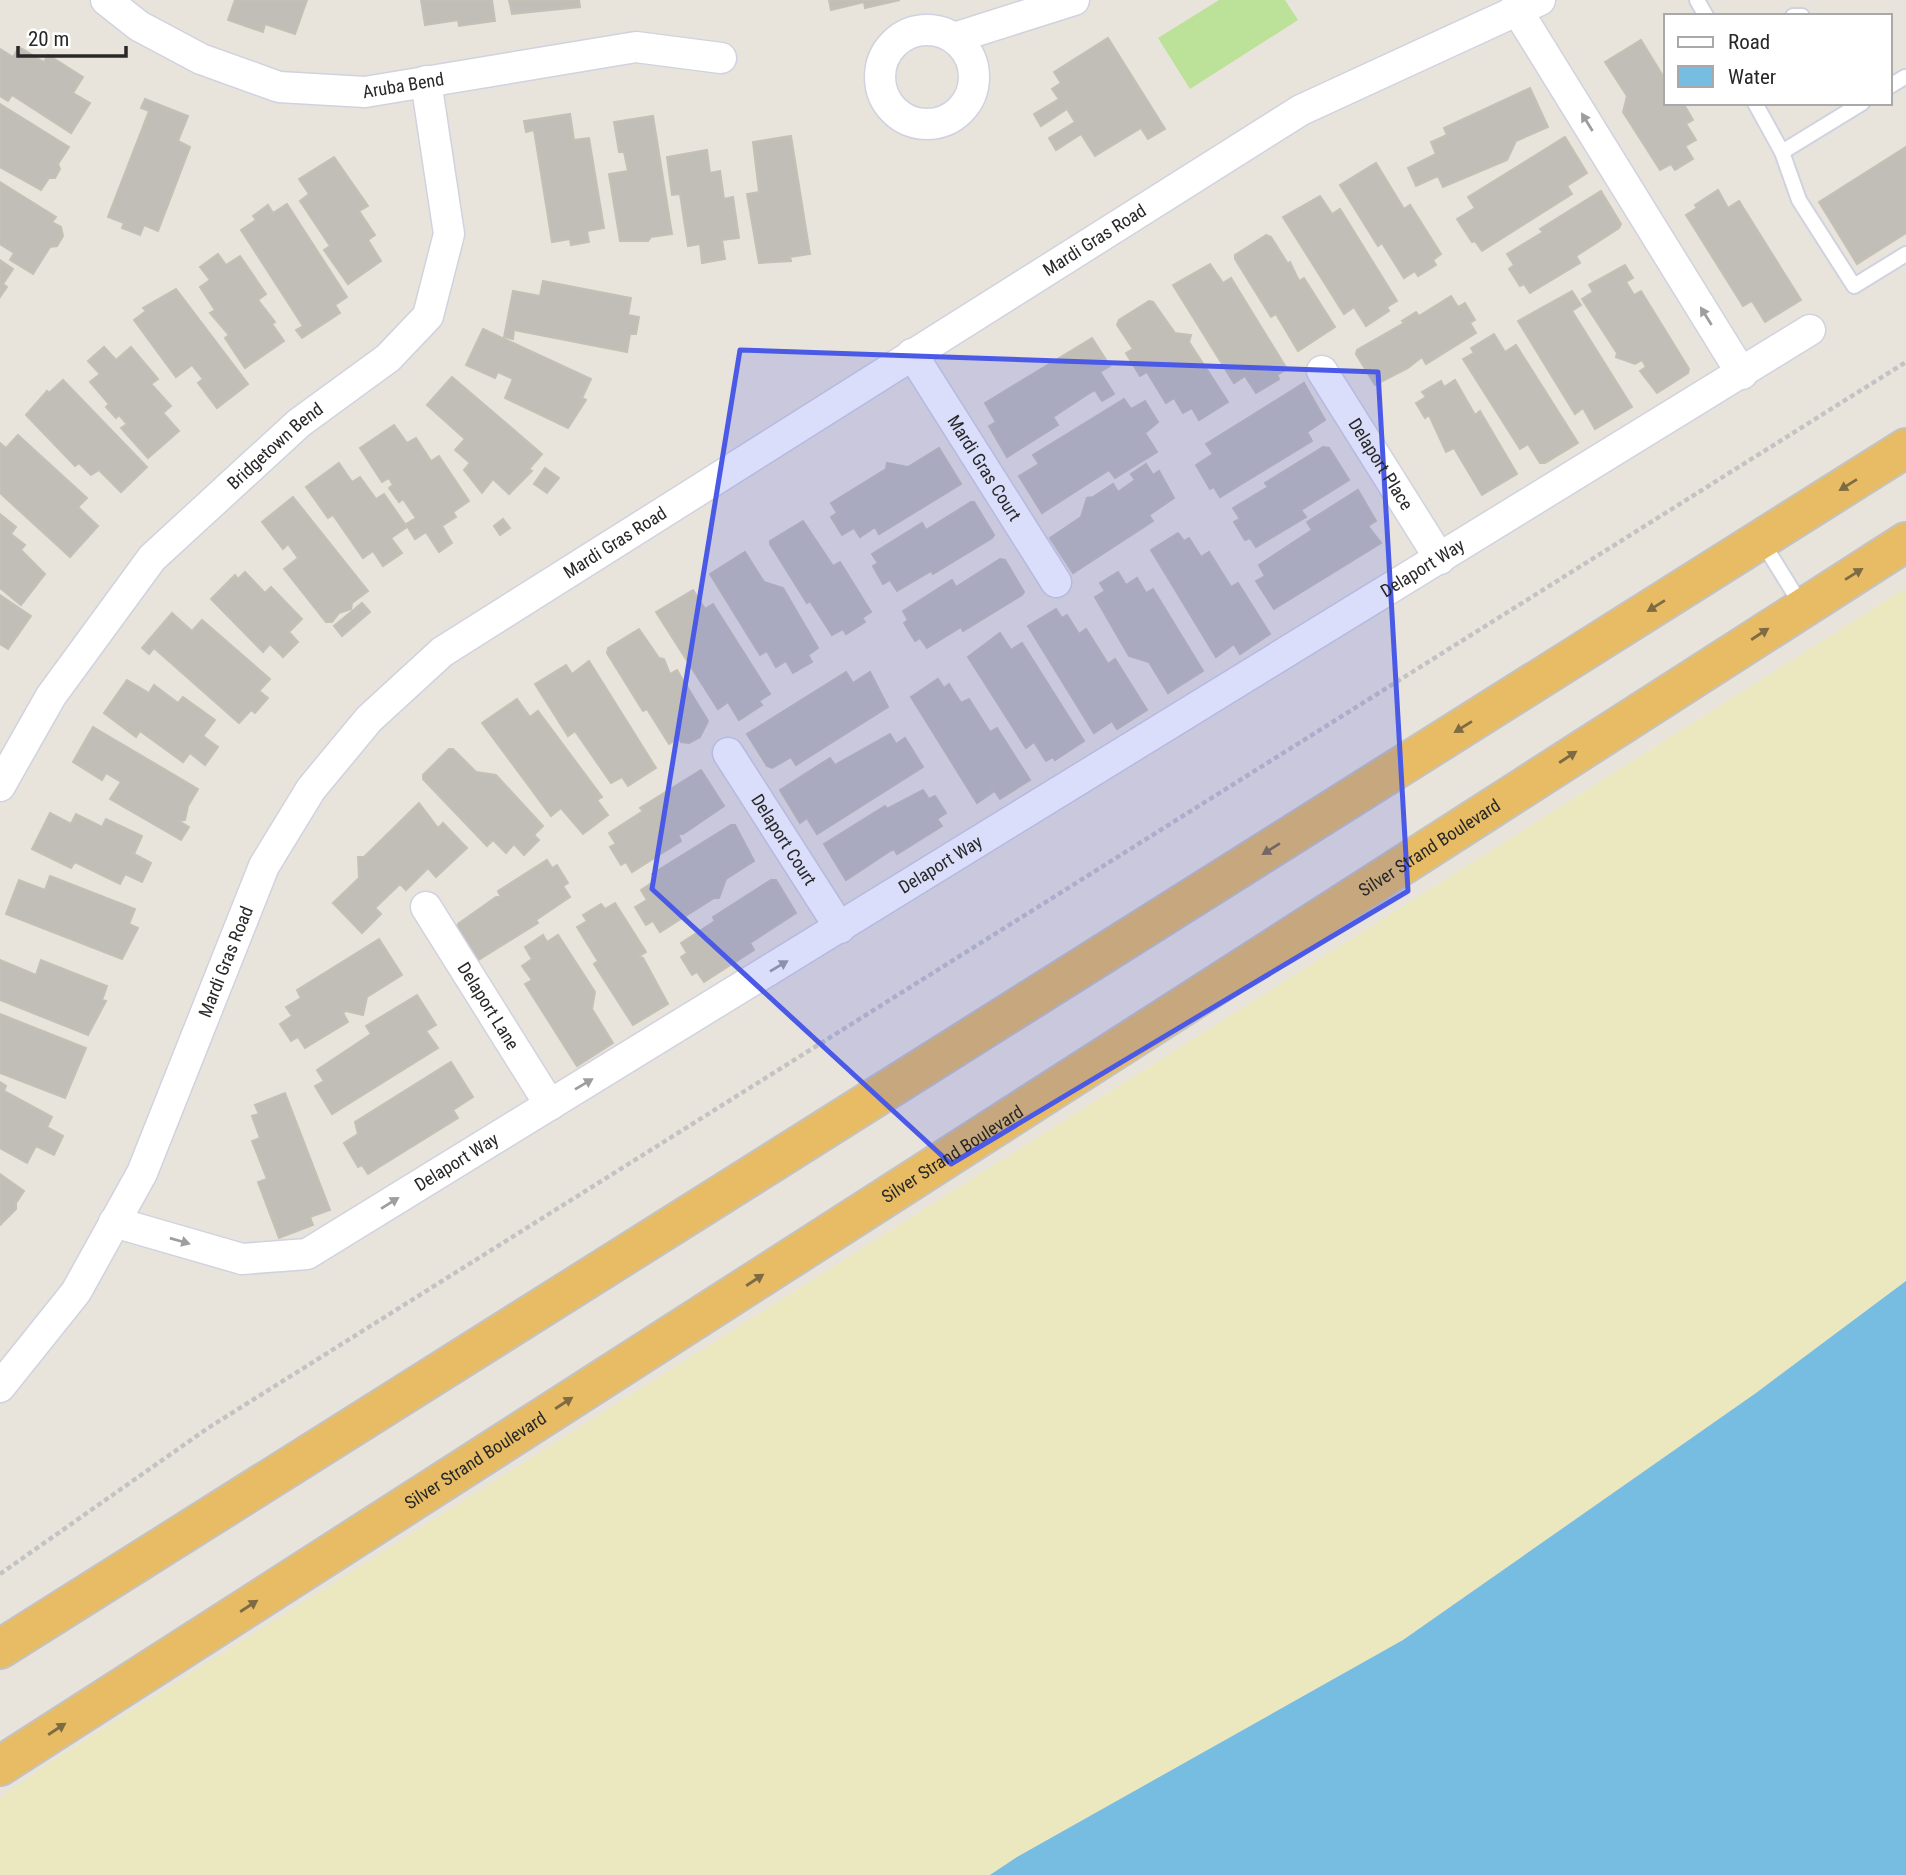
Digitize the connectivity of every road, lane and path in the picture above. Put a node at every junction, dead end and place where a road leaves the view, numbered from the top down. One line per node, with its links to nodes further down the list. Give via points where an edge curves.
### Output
1 (106, 0): 6 (street, Aruba Bend, via 139,26 201,59 279,87 365,92)
2 (1074, 0): 4 (street)
3 (1525, 3): 12 (street, Mardi Gras Road, via 1301,110); 15 (street, one-way to 3)
4 (954, 38)
5 (721, 58): 6 (street, Aruba Bend, via 636,47)
6 (426, 81): 23 (street, Bridgetown Bend, via 449,234 428,316 388,358 299,423 152,558 51,696)
7 (1756, 105): 9 (lane)
8 (1853, 106): 9 (lane)
9 (1782, 152): 10 (lane, via 1799,200 1854,286)
10 (1906, 254)
11 (1810, 330): 15 (street, Delaport Way)
12 (912, 354): 20 (street, Mardi Gras Court); 27 (street, Mardi Gras Road, via 442,652 369,719 311,789 264,866 142,1173)
13 (1906, 362): 29 (path, via 220,1421)
14 (1322, 371): 19 (street, Delaport Place)
15 (1742, 374): 19 (street, Delaport Way)
16 (1906, 448): 17 (highway, one-way to 17)
17 (1761, 540): 21 (lane); 30 (highway, one-way to 30)
18 (1906, 542): 21 (highway, Silver Strand Boulevard, one-way to 18)
19 (1440, 559): 25 (street, Delaport Way)
20 (1056, 582)
21 (1803, 607): 31 (highway, Silver Strand Boulevard, one-way to 21)
22 (728, 753): 25 (street, Delaport Court)
23 (0, 786)
24 (426, 907): 26 (street, Delaport Lane)
25 (840, 929): 26 (street, Delaport Way, one-way to 25)
26 (550, 1105): 27 (street, Delaport Way, one-way to 26, via 242,1259 307,1254)
27 (114, 1222): 28 (street, Mardi Gras Road, via 76,1292)
28 (0, 1387)
29 (0, 1574)
30 (0, 1649)
31 (0, 1766)

